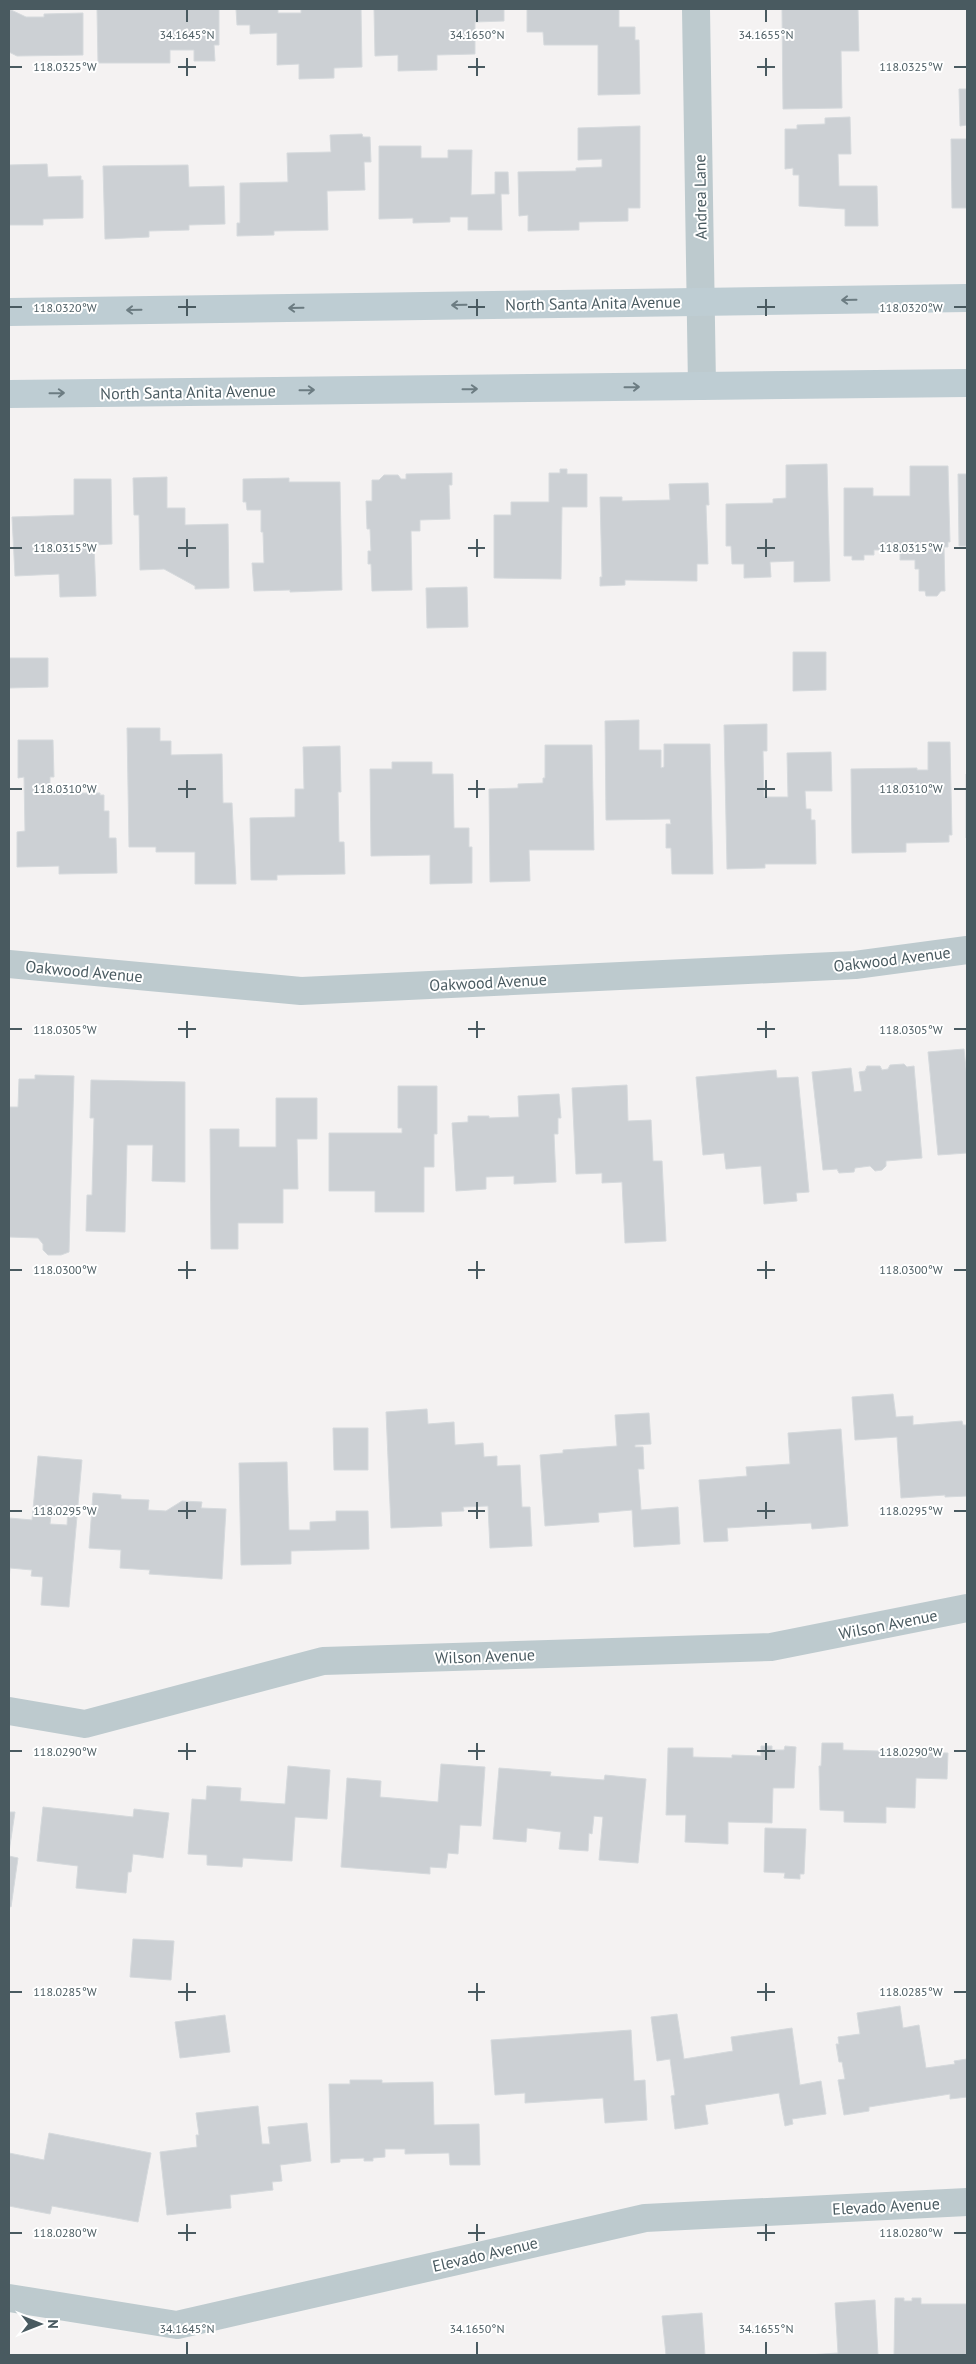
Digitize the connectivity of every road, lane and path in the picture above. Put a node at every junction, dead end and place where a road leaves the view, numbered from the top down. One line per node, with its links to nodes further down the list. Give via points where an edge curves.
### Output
1 (696, 9): 3 (street, Andrea Lane)
2 (967, 298): 3 (street, North Santa Anita Avenue, one-way to 3)
3 (701, 302): 4 (street, North Santa Anita Avenue, one-way to 4); 6 (street, Andrea Lane)
4 (9, 312)
5 (967, 383): 6 (street, North Santa Anita Avenue)
6 (702, 386): 7 (street, North Santa Anita Avenue, one-way to 6)
7 (9, 394)
8 (967, 950): 9 (street, Oakwood Avenue, via 855,965 300,991)
9 (9, 964)
10 (967, 1608): 11 (street, Wilson Avenue, via 771,1647 323,1661 85,1724)
11 (9, 1712)
12 (967, 2202): 13 (street, Elevado Avenue, via 645,2218 177,2326)
13 (9, 2298)

